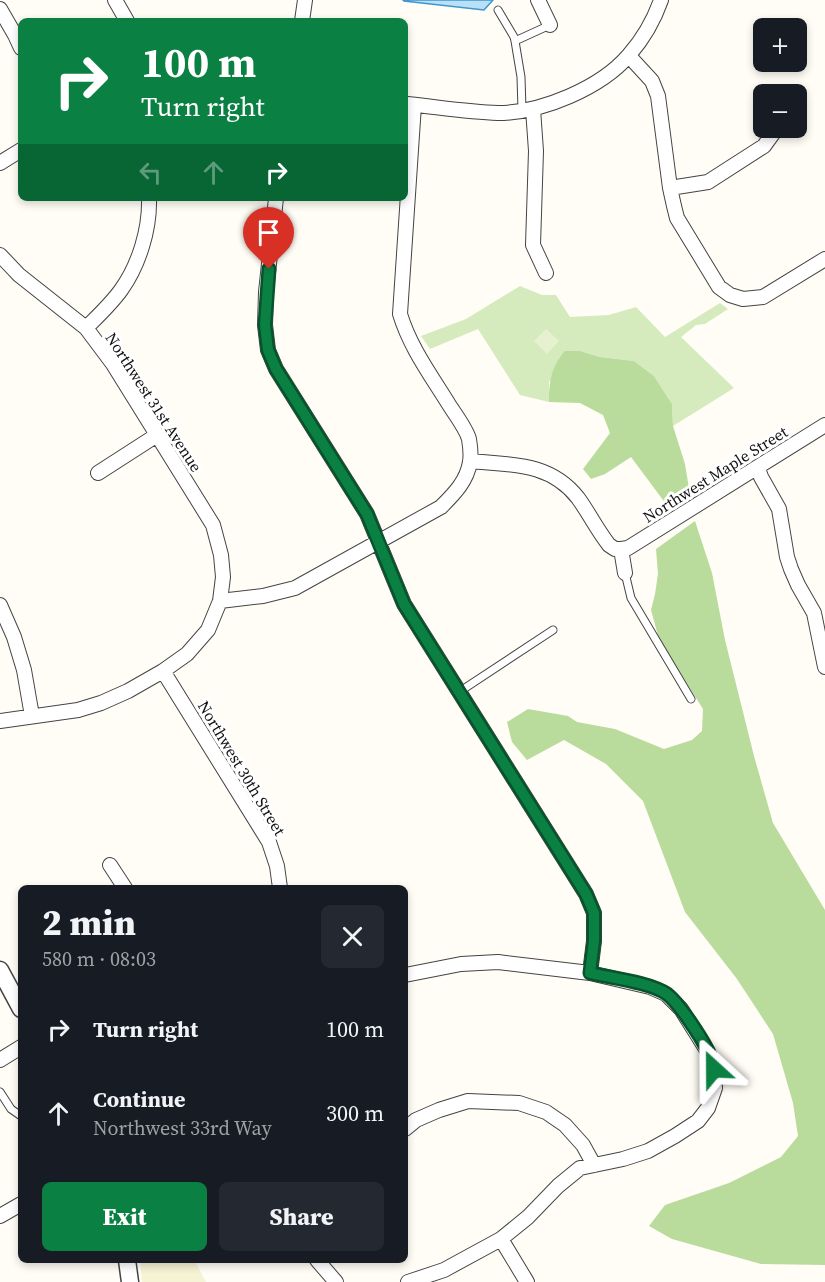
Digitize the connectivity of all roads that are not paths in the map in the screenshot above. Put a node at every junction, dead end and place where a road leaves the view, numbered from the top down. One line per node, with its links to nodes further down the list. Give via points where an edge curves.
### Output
1 (114, 0): 7 (street)
2 (305, 0): 8 (street)
3 (538, 0): 9 (street)
4 (661, 0): 12 (street)
5 (0, 9): 11 (street)
6 (498, 10): 10 (lane)
7 (125, 18)
8 (302, 18)
9 (550, 25): 10 (lane)
10 (515, 41): 14 (lane)
11 (18, 42)
12 (629, 56): 14 (street, via 589,86 562,100); 19 (street, via 652,81 658,96)
13 (409, 104): 14 (street, via 499,113); 15 (street)
14 (528, 110): 25 (street, via 536,152 533,245)
15 (408, 127)
16 (770, 138): 19 (street, via 764,146 708,182)
17 (18, 152): 18 (street)
18 (0, 164)
19 (670, 188): 24 (street, via 677,218 719,287 730,296 764,297)
20 (149, 201): 26 (street, via 145,235 135,265 122,290)
21 (276, 201): 32 (street, via 266,292 268,350 367,514)
22 (405, 201): 29 (street, via 400,314 406,334 469,439)
23 (0, 255): 26 (street, Northwest 31st Avenue)
24 (825, 259)
25 (546, 273)
26 (86, 328): 28 (street, Northwest 31st Avenue)
27 (825, 425): 30 (street, Northwest Maple Street)
28 (157, 435): 31 (street); 35 (street, Northwest 31st Avenue, via 213,525 221,555)
29 (470, 461): 32 (street, via 464,480 441,507); 33 (street, via 532,467 555,477 579,499 609,545)
30 (758, 468): 33 (street, Northwest Maple Street); 37 (street, via 778,509 791,569 798,585)
31 (98, 473)
32 (378, 541): 35 (street, via 295,588); 41 (street, via 404,604)
33 (621, 549): 34 (street)
34 (625, 573): 42 (lane, via 631,598)
35 (220, 601): 40 (street, Northwest 31st Avenue, via 208,630 187,654)
36 (0, 605): 43 (street, via 24,670)
37 (820, 610): 39 (street)
38 (553, 630): 41 (lane)
39 (825, 667)
40 (163, 671): 43 (street, Northwest 31st Avenue, via 102,703); 47 (street, Northwest 30th Street, via 269,842)
41 (459, 692): 49 (street, via 586,894 594,913)
42 (691, 699)
43 (32, 716): 44 (street, Northwest 31st Avenue)
44 (0, 721)
45 (110, 865): 46 (street)
46 (123, 885)
47 (280, 885)
48 (0, 970): 51 (street)
49 (590, 973): 50 (street, via 498,962 461,964); 57 (street, via 666,994 708,1052 715,1088 708,1108 698,1120 648,1151)
50 (408, 974)
51 (18, 1003)
52 (18, 1049): 53 (street)
53 (0, 1060)
54 (0, 1092): 55 (lane)
55 (18, 1114)
56 (408, 1127): 57 (street, via 439,1110 468,1101 519,1103 546,1112 565,1125)
57 (594, 1165): 60 (street, via 580,1168)
58 (18, 1206): 59 (street)
59 (0, 1216)
60 (501, 1239): 65 (street, via 444,1270); 66 (street)
61 (127, 1263): 63 (street)
62 (320, 1263): 64 (street)
63 (130, 1282)
64 (336, 1282)
65 (408, 1282)
66 (527, 1282)

